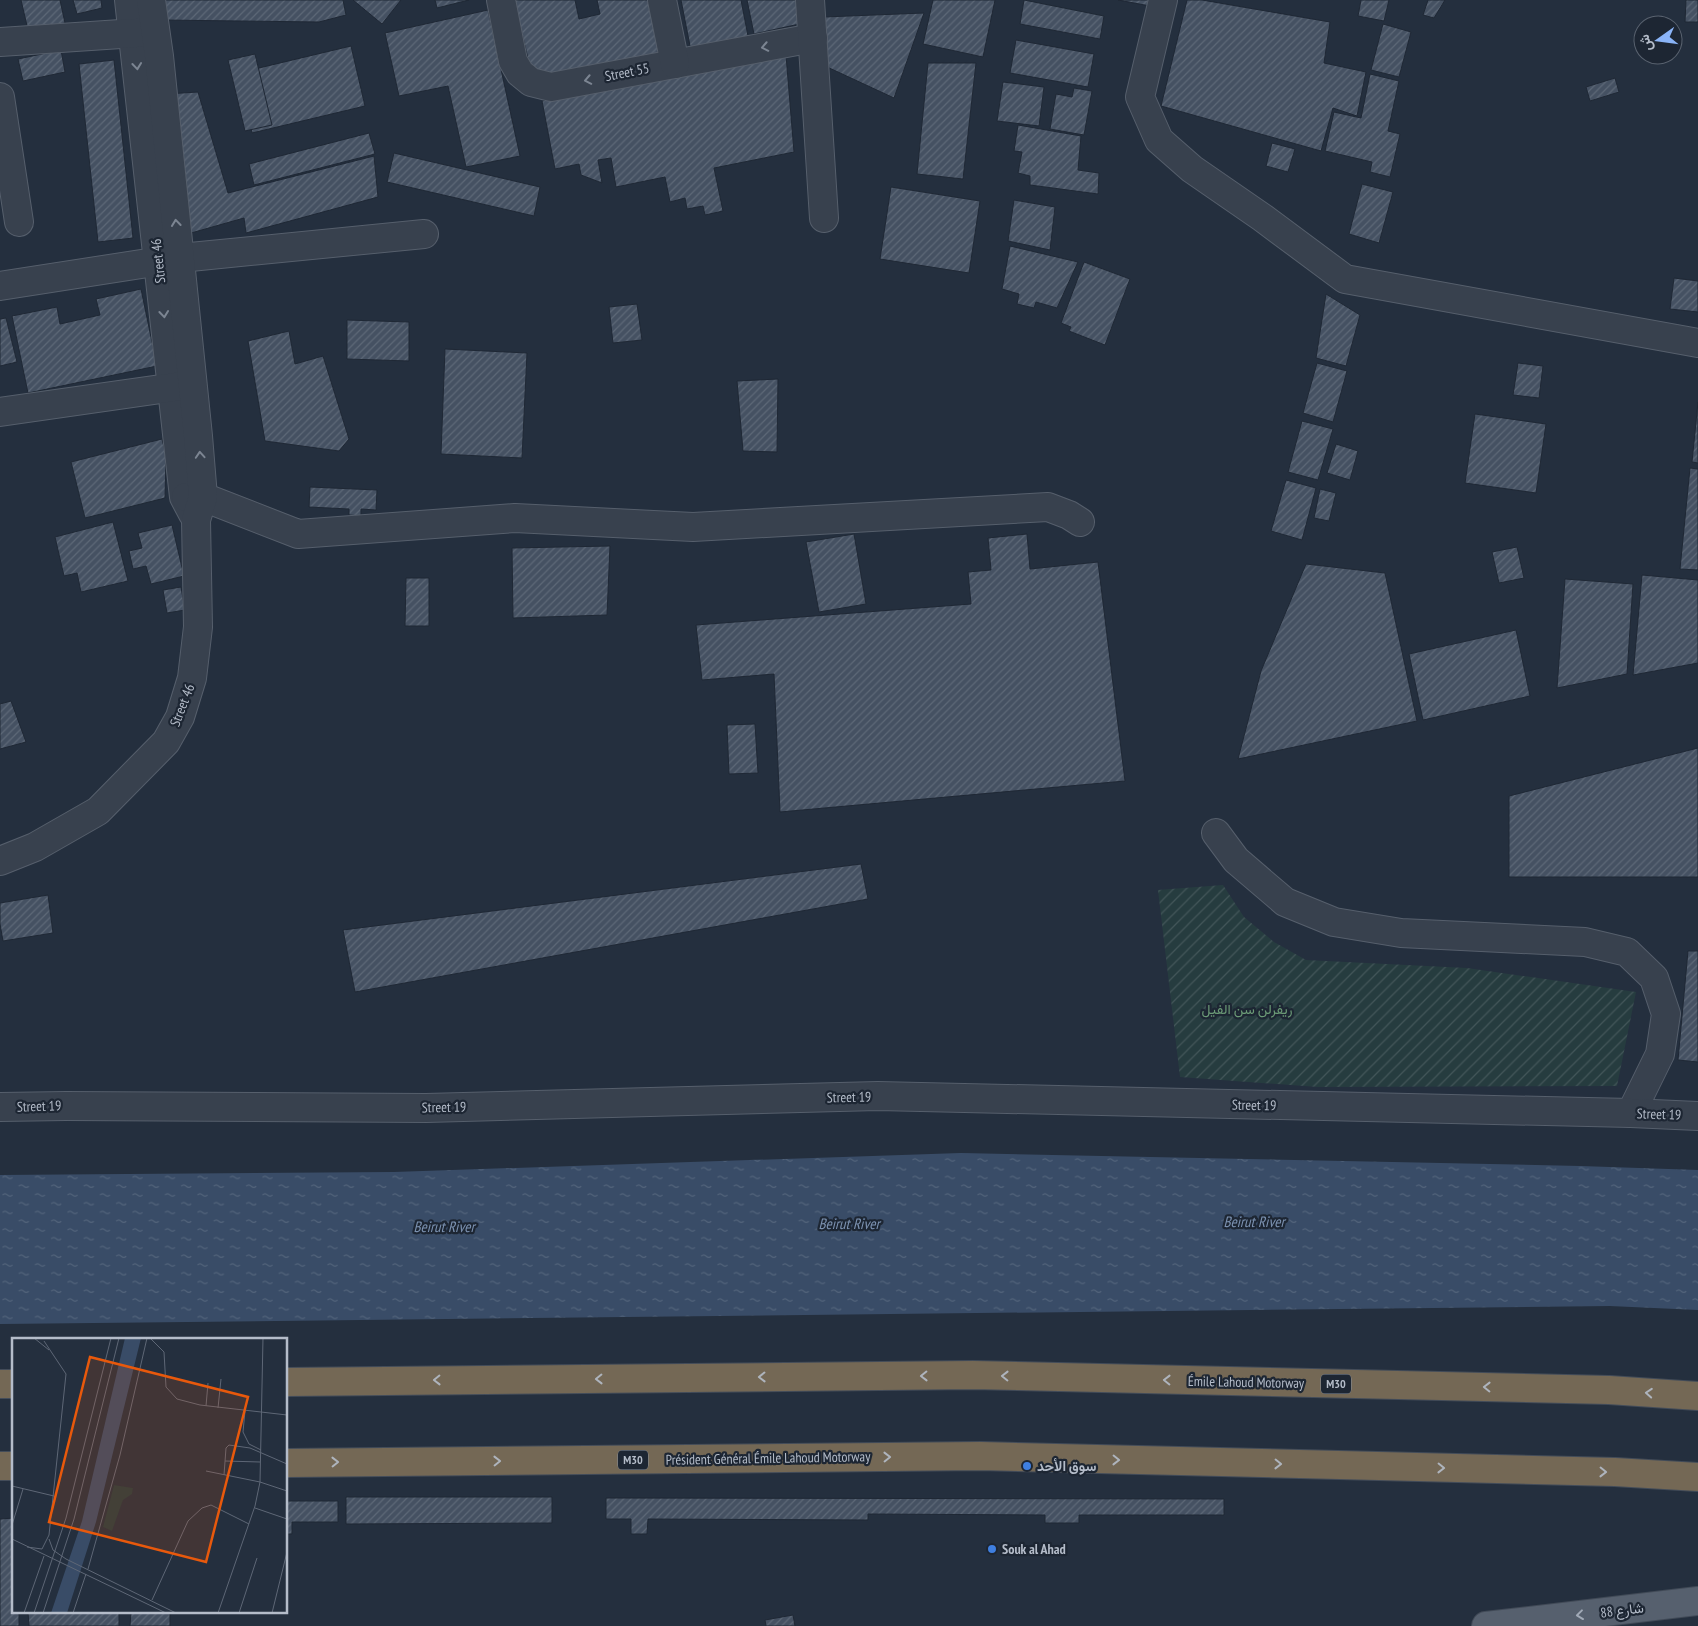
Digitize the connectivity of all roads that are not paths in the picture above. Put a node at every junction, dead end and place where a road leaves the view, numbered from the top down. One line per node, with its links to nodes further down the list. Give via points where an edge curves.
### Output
1 (129, 0): 7 (street, Street 46)
2 (151, 0): 7 (street, Street 46)
3 (501, 0): 10 (street, Street 55, one-way to 3, via 551,86 531,82 520,73 514,61)
4 (662, 0): 10 (street)
5 (810, 0): 8 (street)
6 (1163, 0): 17 (street, via 1140,97 1159,140 1192,169 1345,279)
7 (144, 32): 9 (street); 15 (street, Street 46)
8 (812, 38): 10 (street, Street 55, one-way to 10); 12 (street)
9 (0, 42)
10 (675, 64)
11 (0, 97): 13 (street)
12 (824, 218)
13 (19, 222)
14 (424, 234): 15 (street)
15 (169, 259): 16 (street); 18 (street, Street 46)
16 (0, 286)
17 (1698, 344)
18 (182, 385): 19 (street); 20 (street, Street 46)
19 (0, 412)
20 (194, 505): 21 (street, via 298,534 515,518 692,527 1048,508); 23 (street, Street 46, via 198,627 192,678 180,717 166,742 98,811 35,847)
21 (1080, 522)
22 (1216, 833): 25 (street, via 1236,860 1285,902 1334,922 1401,933 1585,942 1627,952 1654,978 1666,1014 1660,1054)
23 (0, 861)
24 (0, 1108): 25 (street, Street 19, via 426,1108 878,1096)
25 (1631, 1113): 26 (street, Street 19)
26 (1698, 1116)
27 (288, 1382): 28 (highway, Émile Lahoud Motorway / M30, one-way to 27, via 1609,1390 973,1375)
28 (1698, 1396)
29 (288, 1463): 30 (highway, Président Général Émile Lahoud Motorway / M30, one-way to 30, via 980,1456 1615,1472)
30 (1698, 1477)
31 (1698, 1601): 32 (main road, شارع 88, one-way to 32)
32 (1486, 1626)

